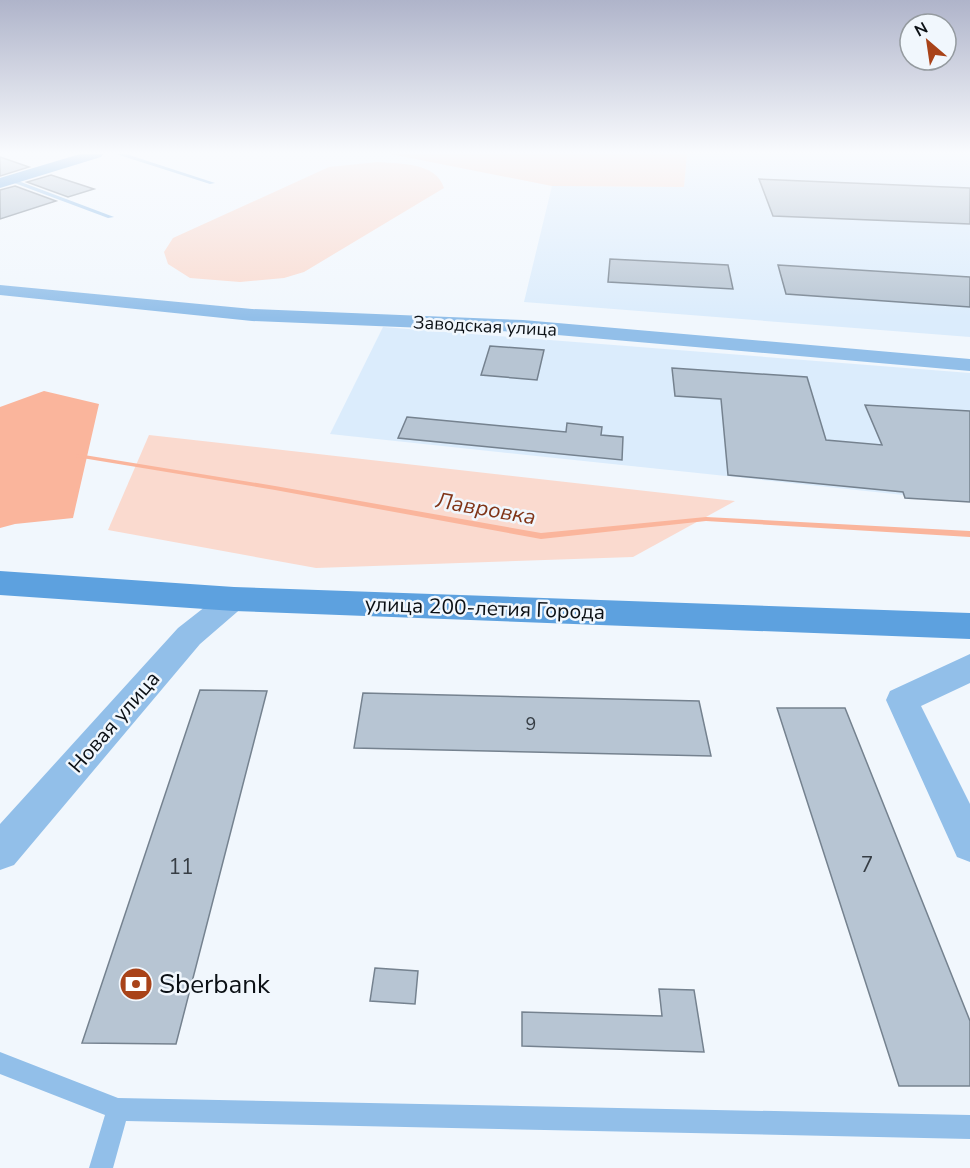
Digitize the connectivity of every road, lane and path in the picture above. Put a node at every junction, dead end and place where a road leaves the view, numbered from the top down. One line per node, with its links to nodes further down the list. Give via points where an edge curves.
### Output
1 (83, 209): 2 (lane)
2 (110, 218)
3 (0, 290): 4 (street, Заводская улица, via 252,315 523,326)
4 (970, 365)
5 (0, 583): 6 (street, улица 200-летия Города)
6 (234, 598): 7 (street, улица 200-летия Города); 10 (street, Новая улица, via 189,636)
7 (970, 626)
8 (970, 666): 9 (street, via 902,700)
9 (970, 844)
10 (0, 852)
11 (0, 1063): 12 (lane)
12 (118, 1109): 13 (lane); 14 (lane)
13 (970, 1127)
14 (101, 1168)

